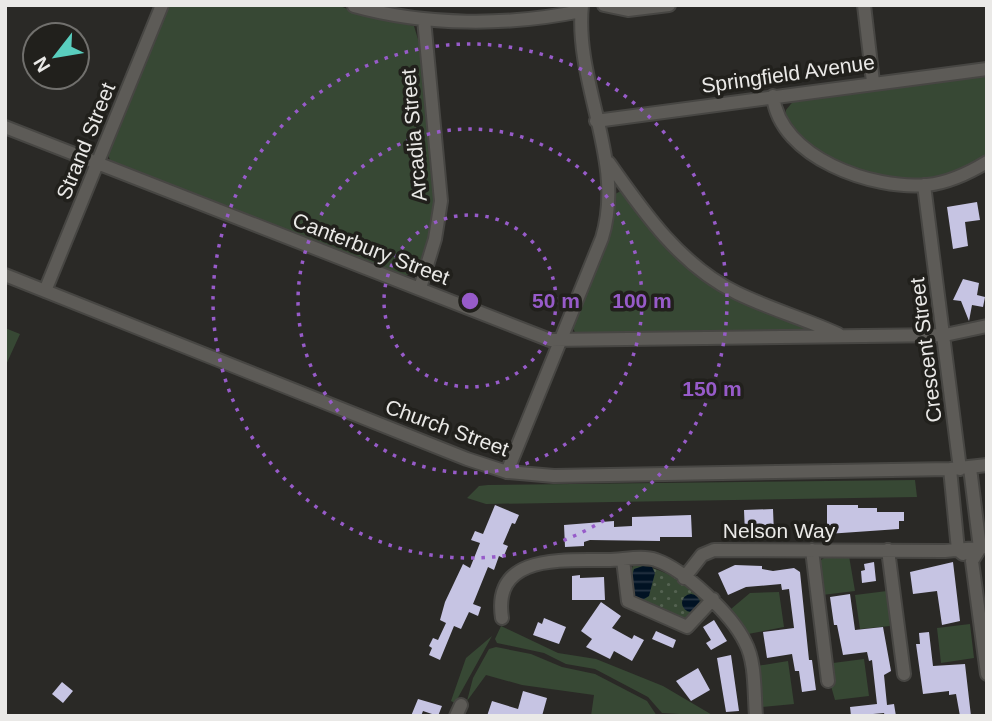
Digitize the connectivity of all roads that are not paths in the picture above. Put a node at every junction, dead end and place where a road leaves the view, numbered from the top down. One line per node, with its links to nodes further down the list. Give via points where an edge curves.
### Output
1 (162, 5): 14 (street, Strand Street)
2 (604, 5): 3 (street, via 628,10)
3 (669, 5)
4 (864, 5): 9 (street)
5 (354, 6): 7 (street)
6 (582, 8): 7 (street, via 490,22); 11 (street)
7 (424, 19): 18 (street, Arcadia Street, via 441,201)
8 (987, 69): 9 (street, Springfield Avenue)
9 (873, 82): 10 (street, Springfield Avenue)
10 (773, 96): 11 (street, Springfield Avenue); 16 (street, via 789,133 821,161 888,181)
11 (596, 121): 13 (street)
12 (5, 127): 14 (street, Canterbury Street)
13 (605, 157): 22 (street, via 663,234 705,273 744,296); 23 (street, via 610,187 606,226)
14 (97, 163): 18 (street, Canterbury Street); 19 (street, Strand Street)
15 (987, 163): 16 (street)
16 (924, 186): 21 (street, Crescent Street)
17 (5, 275): 19 (street, Church Street)
18 (420, 288): 23 (street, Canterbury Street)
19 (45, 291): 26 (street, Church Street)
20 (987, 326): 21 (street, Canterbury Street)
21 (945, 335): 22 (street, Canterbury Street); 25 (street, Crescent Street)
22 (844, 337): 23 (street, Canterbury Street)
23 (559, 341): 26 (street)
24 (987, 464): 25 (street, Church Street)
25 (960, 468): 26 (street, Church Street, via 554,476); 29 (street); 29 (street)
26 (507, 472)
27 (812, 550): 28 (street, Nelson Way); 31 (street, Nelson Way, via 708,551); 36 (street)
28 (888, 550): 29 (street, Nelson Way); 34 (street)
29 (973, 551): 35 (street)
30 (623, 560): 31 (street, via 657,560); 32 (street, via 625,597 633,606 687,627); 33 (street, via 529,565 509,582 500,606)
31 (684, 579): 32 (street)
32 (713, 599): 37 (street, via 747,644)
33 (502, 618)
34 (904, 674)
35 (987, 674)
36 (828, 681)
37 (756, 716)

